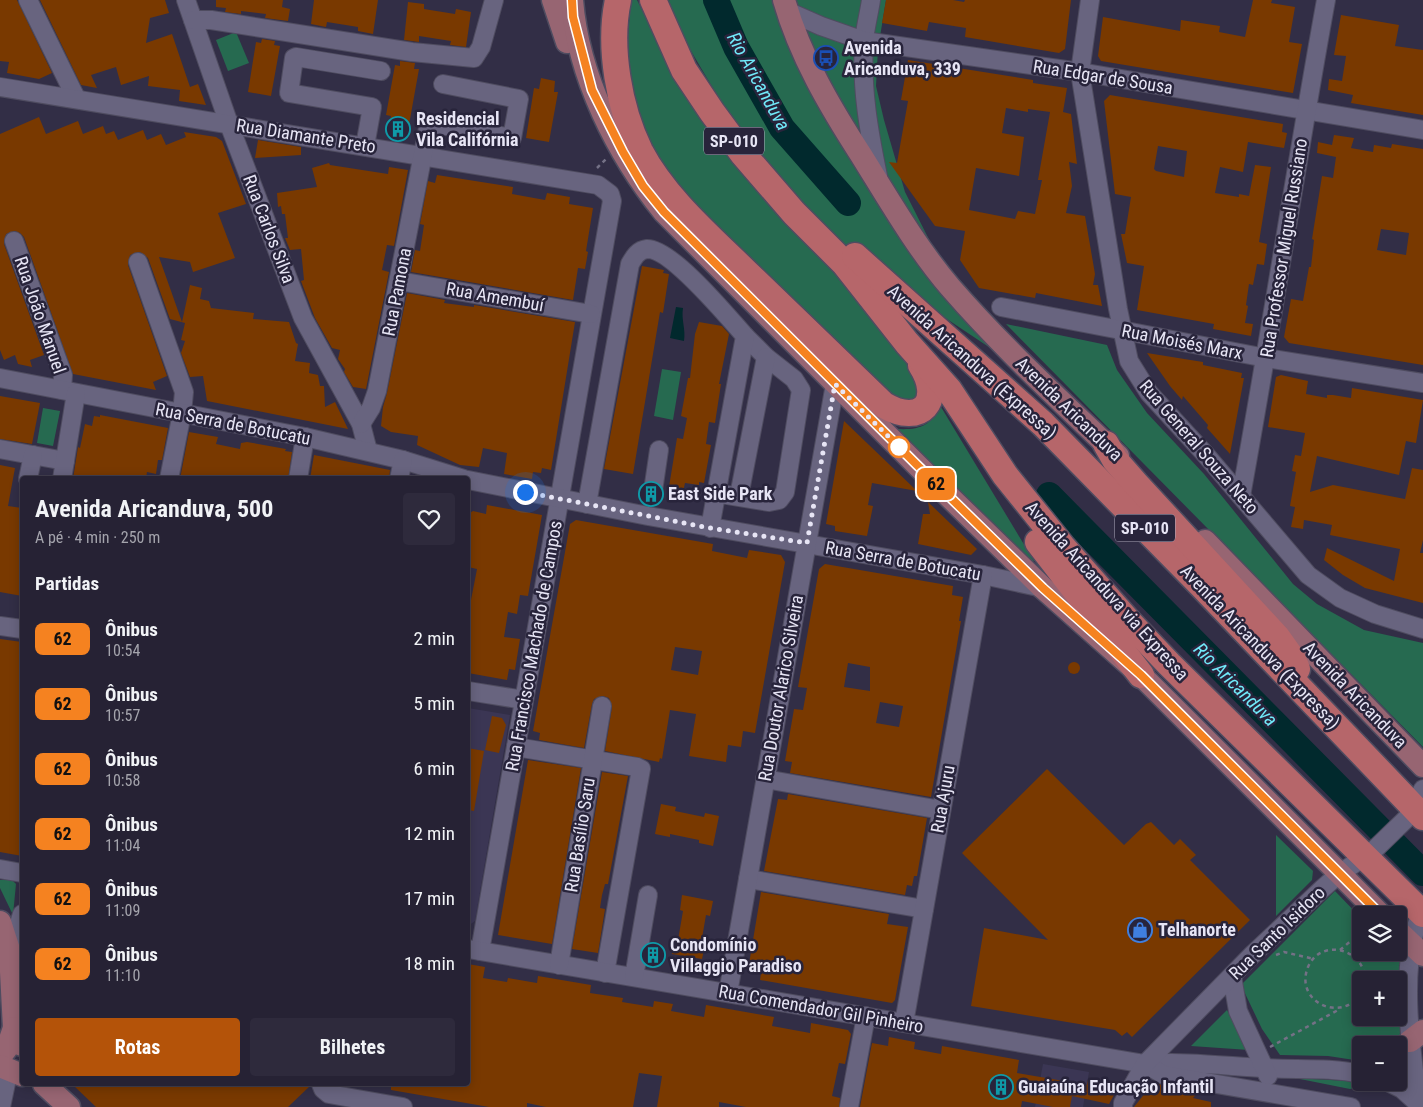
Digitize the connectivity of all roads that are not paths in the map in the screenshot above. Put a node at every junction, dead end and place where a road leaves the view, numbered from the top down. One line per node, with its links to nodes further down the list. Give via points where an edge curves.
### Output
1 (28, 0): 20 (street)
2 (186, 0): 13 (street, Rua Carlos Silva)
3 (494, 0): 13 (street, via 481,47 474,58 412,52 220,21)
4 (553, 0): 19 (main road, via 562,30)
5 (572, 0): 19 (main road, via 573,17)
6 (618, 0): 36 (highway, via 615,37 622,105 641,152 688,216 884,405 908,415 929,403 932,393 926,372)
7 (653, 0): 29 (highway, SP-010, via 684,70 743,154 794,213)
8 (666, 0): 29 (highway, SP-010, via 683,40 752,147)
9 (871, 0): 14 (street)
10 (1090, 0): 16 (street, Rua General Souza Neto)
11 (1326, 0): 21 (street, Rua Professor Miguel Russiano)
12 (785, 5): 14 (street, Rua Edgar de Sousa, via 821,26); 26 (main road, Avenida Aricanduva, via 808,63 835,115)
13 (193, 20): 22 (street, Rua Carlos Silva)
14 (864, 41): 16 (street, Rua Edgar de Sousa); 26 (street, via 867,118)
15 (381, 71): 24 (street, via 294,58 289,92 372,106)
16 (1080, 72): 21 (street, Rua Edgar de Sousa); 34 (street, Rua General Souza Neto)
17 (443, 84): 25 (street, Rua Pamona, via 519,98 512,138 429,123)
18 (0, 87): 20 (street, Rua Diamante Preto)
19 (592, 90): 41 (main road, via 643,186 664,212)
20 (76, 98): 22 (street, Rua Diamante Preto)
21 (1306, 111): 23 (street, Rua Edgar de Sousa); 38 (street, Rua Professor Miguel Russiano)
22 (229, 124): 24 (street, Rua Diamante Preto); 44 (street, Rua Carlos Silva, via 303,318)
23 (1423, 130)
24 (365, 146): 25 (street, Rua Diamante Preto)
25 (423, 156): 27 (street, Rua Diamante Preto, via 598,185); 31 (street, Rua Pamona)
26 (879, 184): 47 (main road, Avenida Aricanduva, via 949,286 1002,345)
27 (610, 194): 33 (street, Rua Francisco Machado de Campos, via 612,201)
28 (14, 241): 42 (street, Rua João Manuel)
29 (848, 258): 36 (highway, Avenida Aricanduva via Expressa / SP-010); 77 (highway, Avenida Aricanduva (Expressa) / SP-010, via 1043,424)
30 (138, 262): 43 (street, via 182,383)
31 (399, 280): 33 (street, Rua Amembuí); 44 (street, Rua Pamona, via 377,391)
32 (1002, 307): 34 (street, Rua Moisés Marx)
33 (591, 314): 64 (street, Rua Francisco Machado de Campos)
34 (1122, 330): 38 (street, Rua Moisés Marx); 63 (street, Rua General Souza Neto, via 1128,361 1149,393)
35 (745, 336): 37 (street); 61 (street); 66 (street, via 685,271 655,250 645,249 635,254 626,283)
36 (907, 343): 45 (highway, Avenida Aricanduva via Expressa / SP-010, via 949,390)
37 (766, 357): 62 (street); 62 (street, via 794,379 801,390 785,492 779,500 769,502)
38 (1266, 358): 40 (street, Rua Moisés Marx); 63 (street, Rua Professor Miguel Russiano)
39 (0, 378): 42 (street, Rua Serra de Botucatu)
40 (1423, 383)
41 (835, 384): 68 (street, Rua Doutor Alarico Silveira); 70 (main road)
42 (69, 392): 43 (street, Rua Serra de Botucatu); 53 (street, Rua João Manuel)
43 (182, 413): 46 (street, Rua Serra de Botucatu); 56 (street)
44 (360, 424): 50 (street, Rua Carlos Silva)
45 (974, 431): 74 (highway, via 1002,488 1025,525); 85 (highway, Avenida Aricanduva via Expressa / SP-010, via 1034,511 1130,623)
46 (305, 437): 50 (street, Rua Serra de Botucatu); 57 (street)
47 (1106, 444): 77 (highway, via 1136,484 1277,637 1292,658); 81 (main road, Avenida Aricanduva, via 1195,530)
48 (0, 449): 51 (street)
49 (659, 450): 65 (street)
50 (368, 451): 52 (street, Rua Serra de Botucatu)
51 (32, 456): 53 (street); 54 (street)
52 (403, 460): 58 (street); 59 (street, Rua Serra de Botucatu)
53 (65, 461): 55 (street, Rua João Manuel)
54 (29, 476)
55 (62, 476)
56 (170, 476)
57 (298, 476)
58 (400, 476)
59 (454, 476)
60 (470, 480): 64 (street, Rua Serra de Botucatu)
61 (716, 493): 62 (street); 67 (street)
62 (738, 496)
63 (1241, 496): 73 (street, Rua General Souza Neto, via 1308,575 1340,598 1375,614)
64 (559, 499): 66 (street, Rua Serra de Botucatu); 76 (street, Rua Francisco Machado de Campos)
65 (651, 502): 66 (street, Rua Serra de Botucatu); 67 (street, Rua Serra de Botucatu)
66 (587, 504)
67 (710, 528): 68 (street, Rua Serra de Botucatu)
68 (807, 543): 69 (street, Rua Serra de Botucatu); 82 (street, Rua Doutor Alarico Silveira)
69 (983, 575): 70 (street, Rua Serra de Botucatu); 84 (street, Rua Ajuru)
70 (1043, 588): 74 (main road)
71 (0, 626): 72 (street)
72 (20, 629)
73 (1423, 629)
74 (1141, 675): 88 (main road)
75 (470, 691): 76 (street)
76 (524, 700): 79 (street, Rua Francisco Machado de Campos)
77 (1312, 702): 83 (highway, Avenida Aricanduva (Expressa) / SP-010)
78 (602, 706): 80 (street, Rua Basílio Saru)
79 (516, 748): 80 (street); 97 (street, Rua Francisco Machado de Campos)
80 (592, 760): 99 (street, Rua Basílio Saru); 100 (street, via 640,769)
81 (1423, 766)
82 (765, 779): 84 (street); 89 (street, Rua Doutor Alarico Silveira)
83 (1417, 808): 85 (street, Rua Santo Isidoro)
84 (941, 810): 92 (street, Rua Ajuru)
85 (1369, 853): 88 (street, Rua Santo Isidoro); 93 (highway, Avenida Aricanduva via Expressa / SP-010)
86 (0, 869): 87 (street)
87 (20, 873)
88 (1339, 874): 91 (main road); 101 (street, Rua Santo Isidoro)
89 (748, 879): 92 (street); 103 (street, Rua Doutor Alarico Silveira)
90 (648, 895): 102 (street)
91 (1372, 906)
92 (924, 909): 105 (street, Rua Ajuru)
93 (1423, 912): 96 (street)
94 (20, 920): 98 (street)
95 (0, 922): 98 (main road)
96 (1411, 943): 107 (street, via 1409,974)
97 (474, 950): 99 (street, Rua Comendador Gil Pinheiro)
98 (10, 953): 106 (main road)
99 (558, 965): 100 (street, Rua Comendador Gil Pinheiro)
100 (605, 973): 102 (street, Rua Comendador Gil Pinheiro)
101 (1232, 976): 108 (street, via 1238,1011); 109 (street, Rua Santo Isidoro)
102 (634, 977): 103 (street, Rua Comendador Gil Pinheiro)
103 (728, 993): 104 (street, Rua Comendador Gil Pinheiro)
104 (866, 1016): 105 (street, Rua Comendador Gil Pinheiro); 120 (street)
105 (904, 1023): 109 (street, Rua Comendador Gil Pinheiro)
106 (18, 1036): 110 (main road, via 11,1040)
107 (1417, 1036): 116 (street)
108 (1262, 1061): 109 (street, Rua Comendador Gil Pinheiro); 111 (street, Rua Comendador Gil Pinheiro); 115 (street)
109 (1145, 1064): 115 (street, Rua Comendador Gil Pinheiro, via 1164,1075); 121 (street, Rua Santo Isidoro, via 1123,1103)
110 (8, 1066): 117 (street)
111 (1352, 1072)
112 (46, 1086): 118 (main road)
113 (322, 1086): 119 (street, via 328,1094)
114 (1404, 1091): 116 (street)
115 (1274, 1092): 122 (street, Rua Comendador Gil Pinheiro)
116 (1417, 1106)
117 (1, 1107)
118 (69, 1107)
119 (403, 1107)
120 (849, 1107)
121 (1124, 1107)
122 (1348, 1107)

